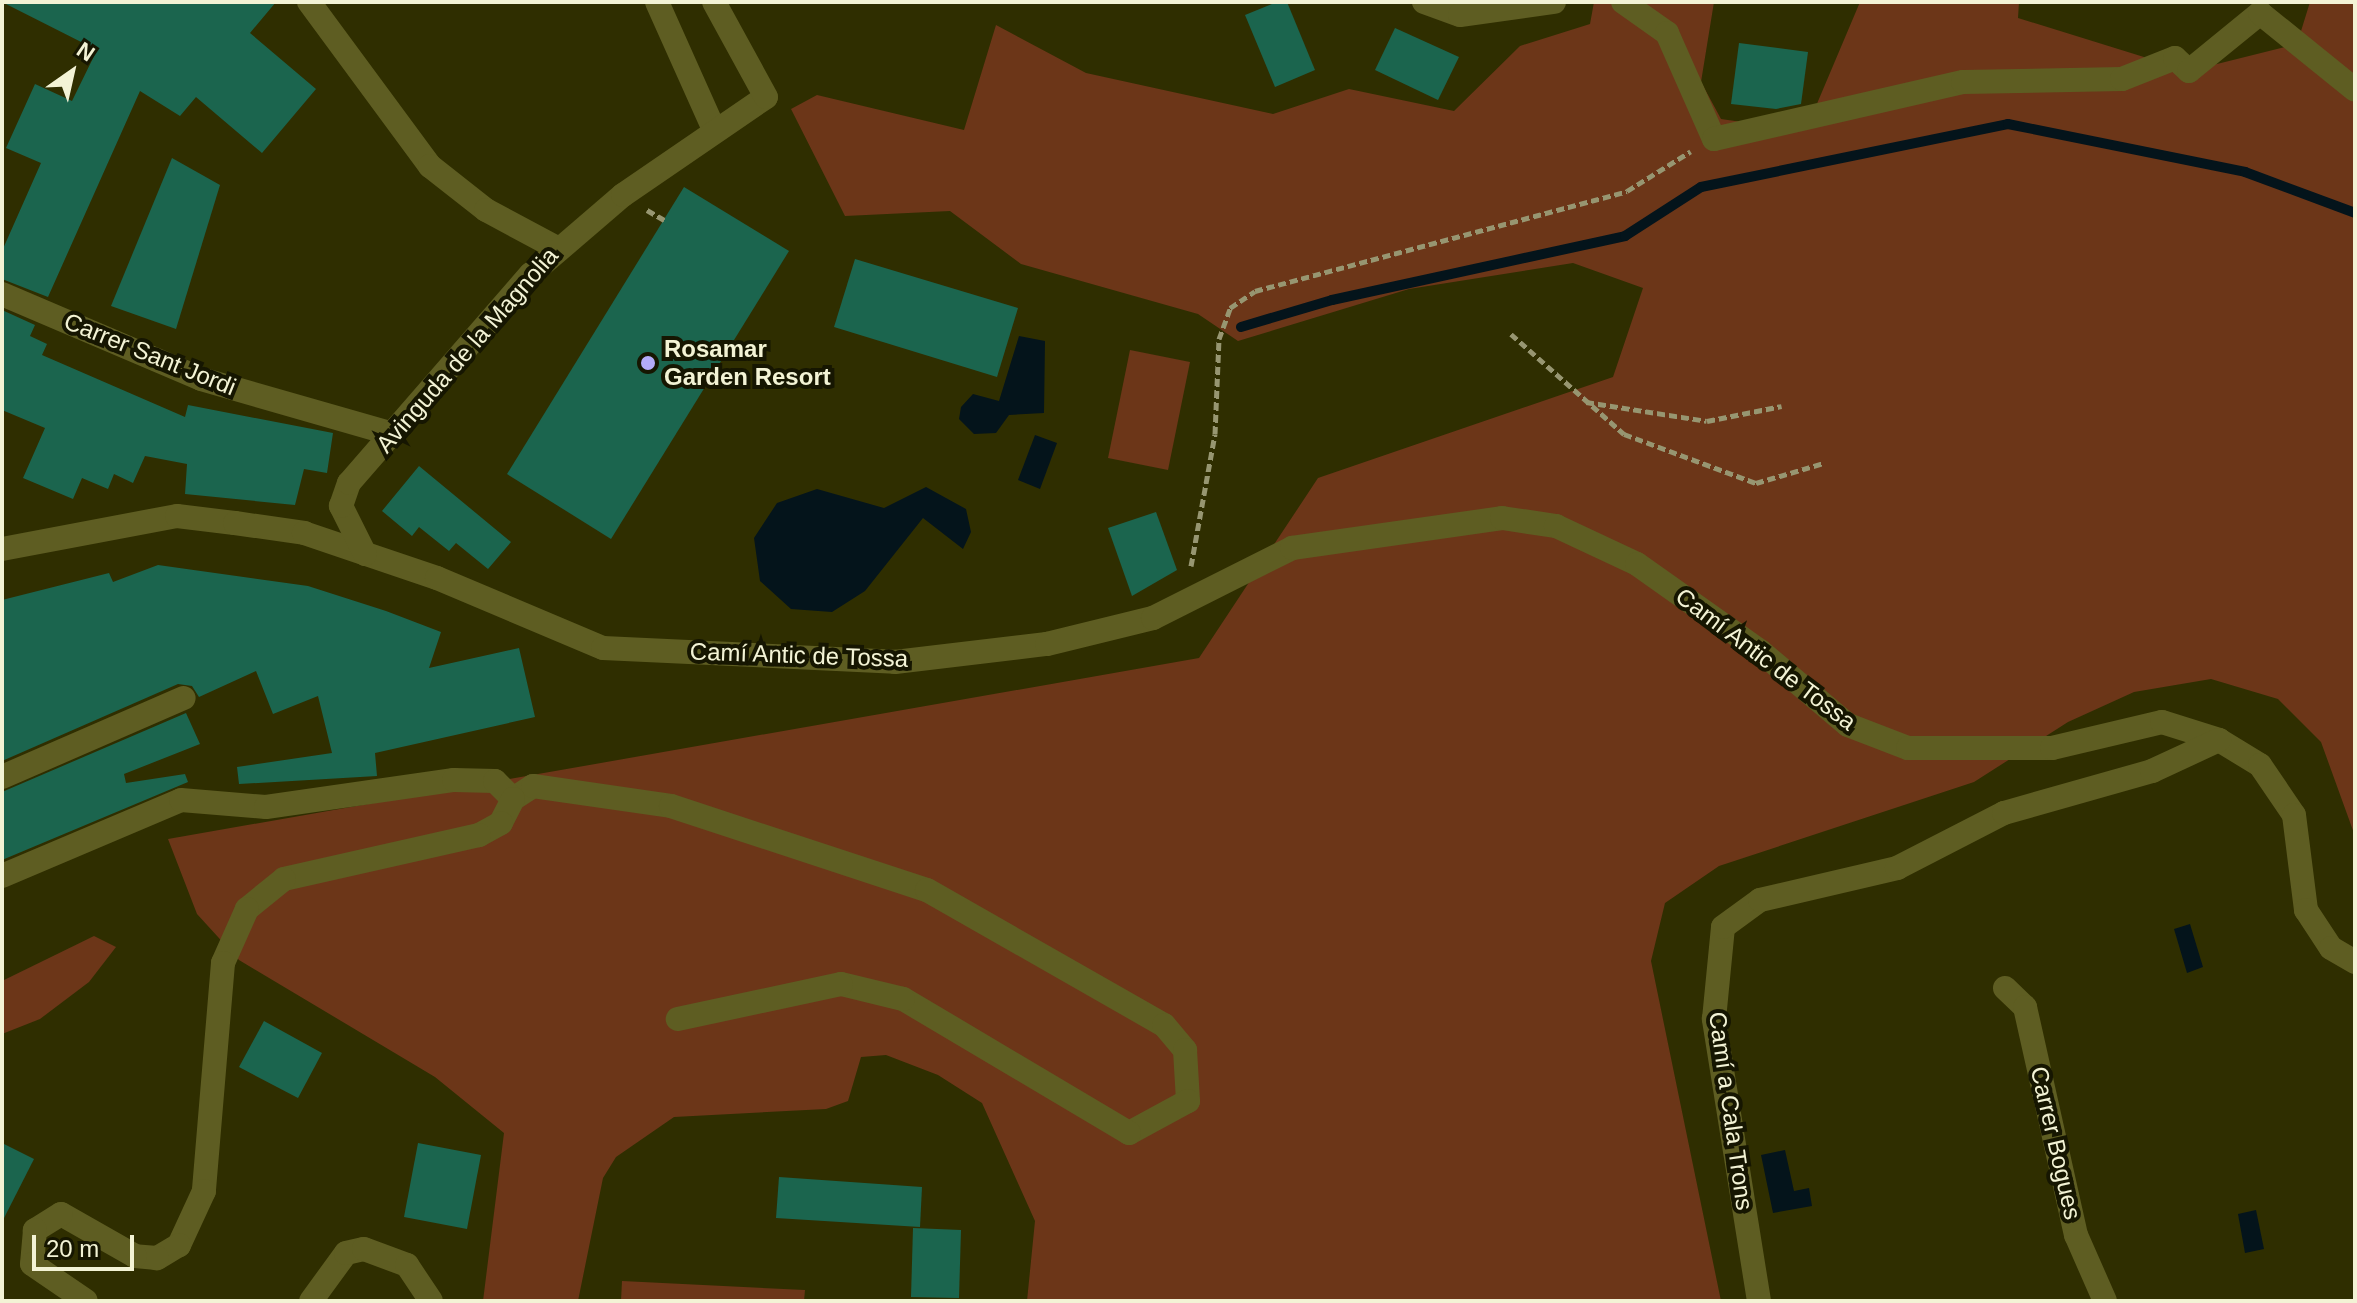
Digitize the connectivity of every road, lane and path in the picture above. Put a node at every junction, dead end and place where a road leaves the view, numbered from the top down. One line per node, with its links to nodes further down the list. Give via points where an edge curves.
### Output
1 (309, 2): 10 (street, via 430,166 486,210)
2 (657, 2): 8 (street)
3 (714, 2): 8 (street, Avinguda de la Magnolia, via 766,97)
4 (1424, 2): 5 (street, via 1475,15)
5 (1554, 2)
6 (1623, 2): 9 (street, via 1667,33)
7 (2355, 90): 9 (street, via 2260,13 2189,71 2175,58 2122,79 1963,82)
8 (713, 127): 10 (street, Avinguda de la Magnolia)
9 (1714, 139): 21 (path, via 1627,191 1255,291 1230,308 1219,339 1203,518)
10 (555, 247): 15 (street, Avinguda de la Magnolia)
11 (2, 294): 15 (street, Carrer Sant Jordi, via 201,379)
12 (1511, 334): 13 (path)
13 (1585, 402): 14 (path, via 1707,421); 16 (path, via 1624,434 1756,483)
14 (1782, 406)
15 (393, 434): 17 (street, Avinguda de la Magnolia, via 349,483)
16 (1824, 463)
17 (341, 506): 18 (street, Avinguda de la Magnolia); 20 (street)
18 (304, 533): 19 (street, Camí Antic de Tossa, via 177,516); 20 (street, Camí Antic de Tossa)
19 (2, 549)
20 (365, 554): 23 (street, Camí Antic de Tossa, via 603,648 895,662 1047,644 1153,618 1292,548 1502,518 1556,526 1637,564 1760,651 1848,725 1908,748 2052,748 2162,722)
21 (1183, 578)
22 (184, 698): 24 (street)
23 (2219, 740): 27 (street, Camí Antic de Tossa, via 2260,765 2294,815 2306,910 2331,948); 33 (street, Camí a Cala Trons, via 2152,771 2004,813 1897,868 1760,900 1723,927 1714,1019)
24 (2, 777)
25 (513, 799): 26 (street, via 495,781 454,780 266,807 181,800); 29 (street, via 533,786 671,806 927,890 1164,1025 1185,1050 1188,1101 1129,1133 903,999 841,984); 31 (street, via 501,823 479,835 284,879 247,909 223,963 204,1191 179,1245 157,1258 135,1256 61,1214 35,1230 32,1264)
26 (2, 876)
27 (2355, 962)
28 (2005, 988): 34 (street, Carrer Bogues, via 2025,1007 2076,1235)
29 (678, 1019)
30 (429, 1296): 32 (street, via 407,1265 364,1249 346,1253)
31 (86, 1301)
32 (311, 1301)
33 (1759, 1301)
34 (2105, 1301)

